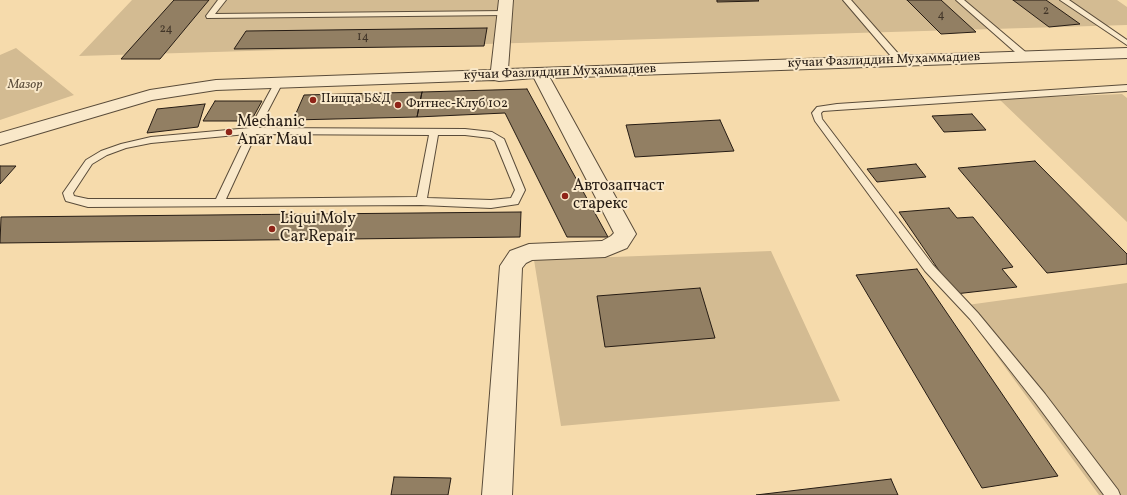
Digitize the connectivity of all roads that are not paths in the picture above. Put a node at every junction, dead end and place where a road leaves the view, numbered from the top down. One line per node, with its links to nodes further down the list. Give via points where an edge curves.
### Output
1 (222, 0): 5 (lane, via 210,16)
2 (847, 0): 9 (lane)
3 (960, 0): 8 (lane)
4 (1064, 0): 6 (lane)
5 (505, 7): 11 (street)
6 (1127, 43)
7 (1127, 53): 8 (street, кӯчаи Фазлиддин Муҳаммадиев)
8 (1026, 57): 9 (street, кӯчаи Фазлиддин Муҳаммадиев)
9 (899, 60): 10 (street, кӯчаи Фазлиддин Муҳаммадиев)
10 (540, 74): 11 (street, кӯчаи Фазлиддин Муҳаммадиев); 19 (street, via 625,234 619,242 605,249 529,252 518,258 511,266)
11 (499, 76): 12 (street, кӯчаи Фазлиддин Муҳаммадиев)
12 (279, 82): 14 (lane); 16 (street, кӯчаи Фазлиддин Муҳаммадиев, via 216,85 150,94)
13 (1127, 88): 20 (lane, via 836,107 820,109 816,113 865,184 929,268 974,316)
14 (253, 131): 15 (lane); 18 (lane); 18 (lane, via 151,140 117,148 89,162 68,193 70,199 88,203)
15 (434, 132): 17 (lane); 17 (lane, via 483,133 500,139 520,190 514,201 491,204)
16 (0, 139)
17 (421, 201): 18 (lane)
18 (219, 203)
19 (497, 495)
20 (1113, 495)

